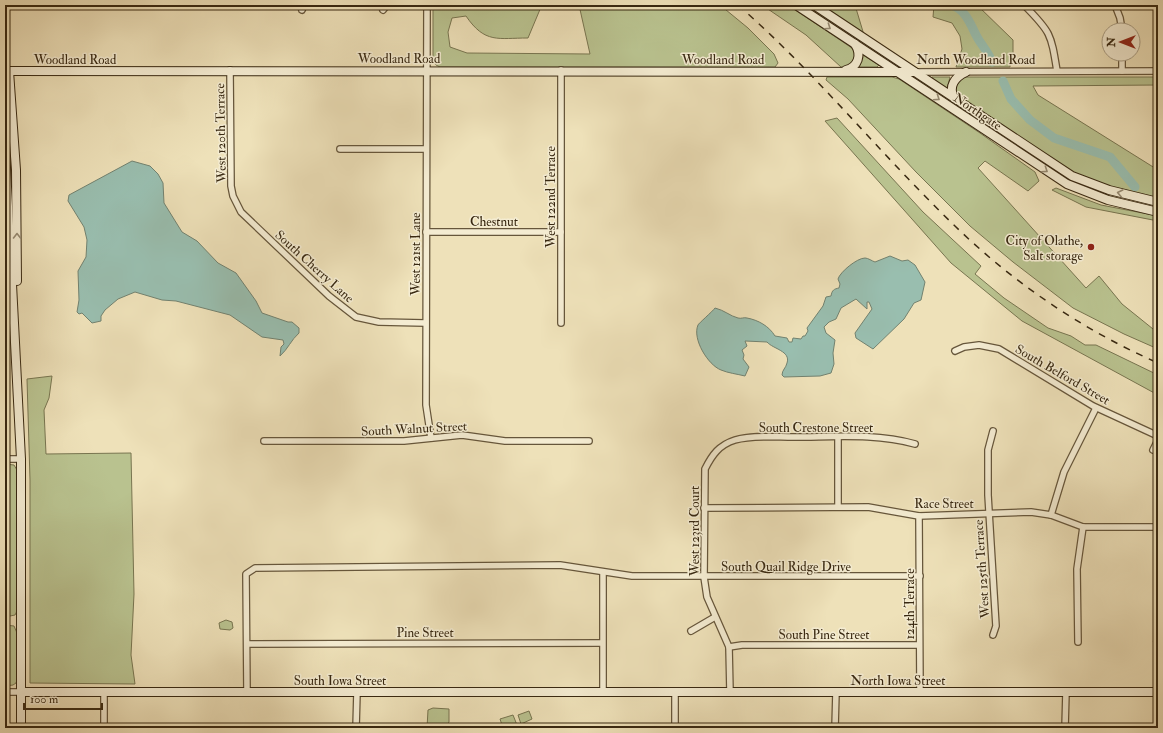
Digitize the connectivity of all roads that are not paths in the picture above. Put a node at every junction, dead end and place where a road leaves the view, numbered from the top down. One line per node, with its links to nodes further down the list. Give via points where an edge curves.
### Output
1 (387, 5): 7 (street)
2 (427, 5): 12 (street, West 121st Lane)
3 (796, 5): 9 (main road, Northgate, one-way to 9)
4 (814, 5): 21 (main road, Northgate)
5 (1024, 5): 16 (street, via 1045,26 1049,34 1055,52)
6 (1115, 5): 8 (street)
7 (383, 10)
8 (1121, 22)
9 (855, 44): 15 (main road, via 859,54 857,62 853,68); 20 (main road, Northgate)
10 (1122, 62): 17 (street)
11 (230, 70): 12 (main road, Woodland Road); 14 (main road, Woodland Road); 30 (street, West 120th Terrace, via 232,191 241,212)
12 (426, 70): 13 (main road, Woodland Road); 26 (street, West 121st Lane)
13 (561, 70): 19 (main road, Woodland Road); 32 (street, West 122nd Terrace)
14 (7, 71): 36 (main road, one-way to 14, via 18,215)
15 (844, 71): 19 (main road, North Woodland Road); 20 (main road, North Woodland Road)
16 (1057, 71): 17 (street, North Woodland Road); 22 (street, North Woodland Road)
17 (1122, 71): 18 (street, North Woodland Road)
18 (1158, 71)
19 (793, 72)
20 (896, 72): 21 (main road, North Woodland Road); 28 (main road, Northgate, one-way to 28, via 1067,184 1108,200)
21 (914, 72): 22 (street, North Woodland Road); 23 (main road, Northgate)
22 (966, 72): 23 (main road, via 953,82 951,90)
23 (954, 98): 27 (main road, Northgate, one-way to 23, via 1109,190 1072,176)
24 (5, 148): 29 (main road)
25 (340, 149): 26 (street)
26 (426, 149): 31 (street, West 121st Lane)
27 (1158, 202)
28 (1158, 212)
29 (7, 216): 36 (main road)
30 (262, 232): 33 (street, South Cherry Lane, via 329,296 356,317 379,322)
31 (426, 232): 32 (street, Chestnut); 33 (street, West 121st Lane)
32 (561, 232): 34 (street, West 122nd Terrace)
33 (426, 323): 41 (street, West 121st Lane, via 426,405)
34 (561, 323)
35 (955, 351): 37 (street, South Belford Street, via 979,345 999,349)
36 (17, 374): 49 (main road)
37 (1096, 408): 39 (street, South Belford Street); 53 (street, via 1064,472)
38 (993, 431): 52 (street, West 125th Terrace, via 988,464)
39 (1158, 436)
40 (838, 437): 45 (street, South Crestone Street, via 898,439); 46 (street, South Crestone Street, via 757,438 736,440); 50 (street)
41 (431, 438): 43 (street, South Walnut Street, via 404,441); 44 (street, South Walnut Street, via 462,435 505,441)
42 (1158, 440): 47 (street)
43 (264, 441)
44 (589, 441)
45 (915, 444)
46 (719, 448): 51 (street, West 123rd Court, via 705,469)
47 (1153, 450)
48 (5, 460): 49 (street)
49 (21, 460): 69 (main road)
50 (838, 507): 51 (street, Race Street); 54 (street, Race Street, via 868,507)
51 (704, 508): 59 (street, West 123rd Court)
52 (989, 514): 53 (street, Race Street, via 1031,512); 54 (street, Race Street); 62 (street, West 125th Terrace, via 996,626)
53 (1051, 515): 55 (street, Race Street)
54 (919, 516): 58 (street, 124th Terrace)
55 (1083, 527): 56 (street, Race Street); 63 (street, via 1077,569)
56 (1158, 527)
57 (603, 573): 59 (street, South Quail Ridge Drive, via 652,577); 64 (street); 65 (street, South Quail Ridge Drive, via 585,568 560,566 255,568 246,574)
58 (920, 576): 59 (street, South Quail Ridge Drive); 66 (street, 124th Terrace)
59 (704, 577): 60 (street, West 123rd Court, via 706,597)
60 (715, 617): 61 (street); 67 (street, West 123rd Court)
61 (691, 631)
62 (993, 635)
63 (1078, 642)
64 (602, 643): 65 (street, Pine Street); 73 (street)
65 (247, 644): 71 (street)
66 (919, 645): 67 (street, South Pine Street); 77 (street, 124th Terrace)
67 (729, 647): 75 (street, West 123rd Court)
68 (5, 692): 69 (street, South Iowa Street)
69 (21, 692): 70 (main road, South Iowa Street); 80 (main road)
70 (104, 692): 71 (main road, South Iowa Street); 81 (street)
71 (247, 692): 72 (main road, South Iowa Street)
72 (357, 692): 73 (main road, South Iowa Street); 82 (street)
73 (603, 692): 74 (main road, South Iowa Street)
74 (675, 692): 75 (main road, North Iowa Street); 83 (street)
75 (730, 692): 76 (main road, North Iowa Street)
76 (836, 692): 77 (main road, North Iowa Street); 84 (street)
77 (920, 692): 78 (main road, North Iowa Street)
78 (1066, 692): 79 (main road, North Iowa Street); 85 (street)
79 (1158, 692)
80 (21, 728)
81 (104, 728)
82 (356, 728)
83 (675, 728)
84 (835, 728)
85 (1065, 728)

